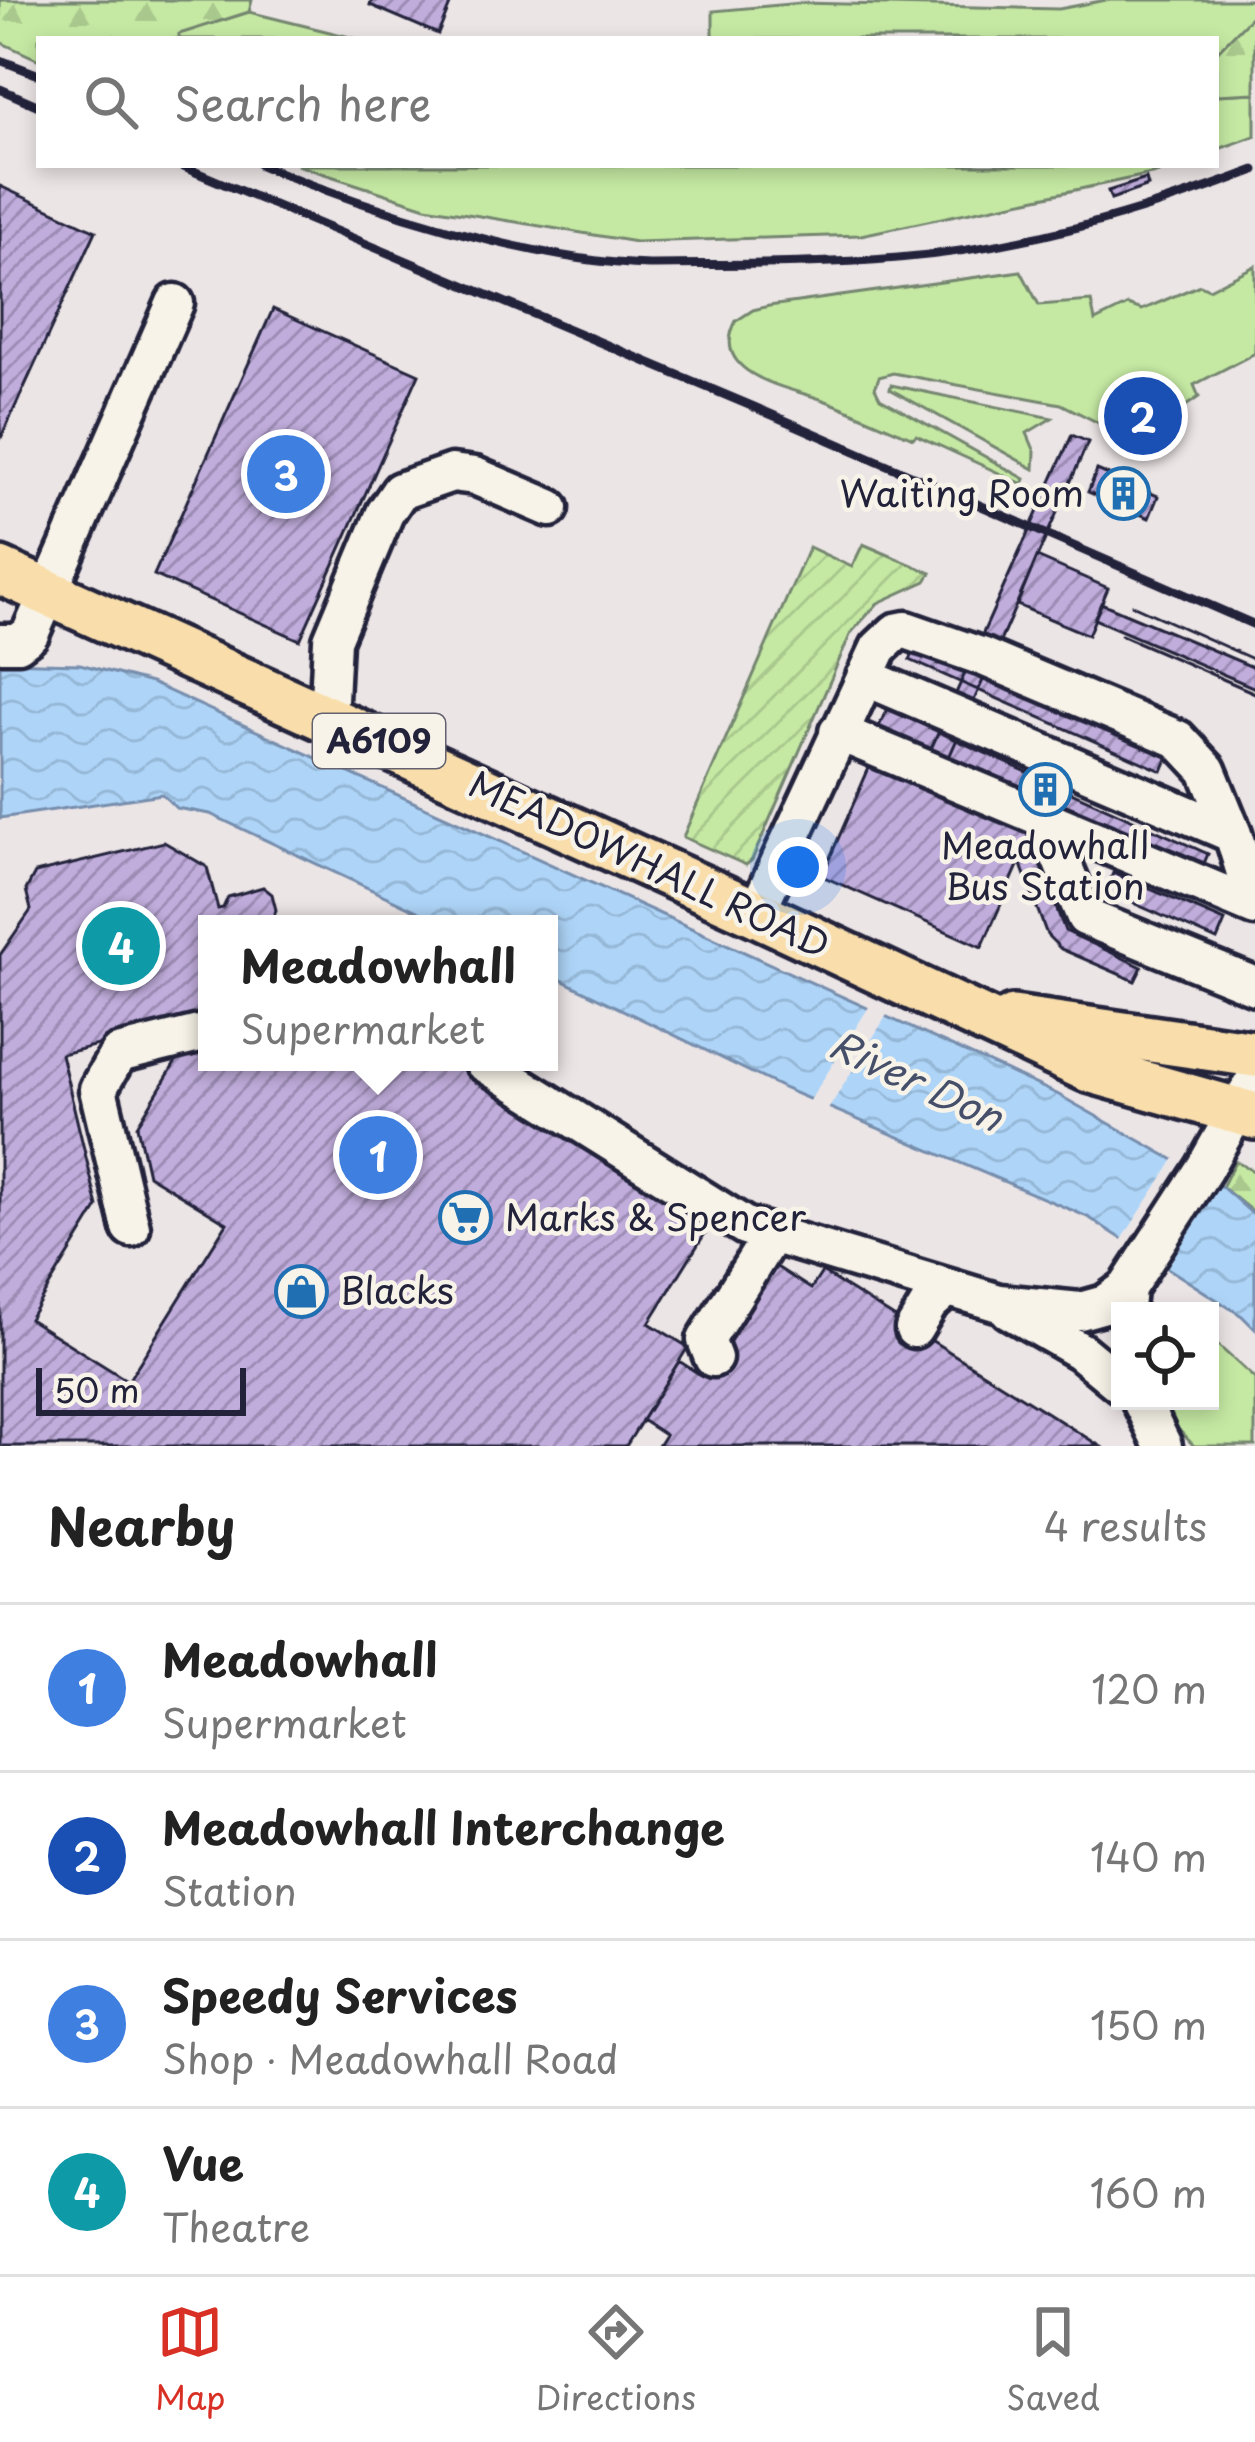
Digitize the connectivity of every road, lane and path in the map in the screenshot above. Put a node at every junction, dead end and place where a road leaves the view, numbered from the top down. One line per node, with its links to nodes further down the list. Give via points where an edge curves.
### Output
1 (175, 302): 4 (street)
2 (550, 508): 7 (street, via 452,473 400,491 332,640)
3 (0, 571): 4 (main road, MEADOWHALL ROAD / A6109)
4 (50, 593): 5 (street, via 30,634); 7 (main road, MEADOWHALL ROAD / A6109)
5 (0, 643)
6 (865, 677): 8 (street); 10 (street); 10 (street, via 888,637 906,630 1178,739 1207,770)
7 (323, 717): 12 (main road, MEADOWHALL ROAD / A6109)
8 (838, 732): 9 (street); 12 (street)
9 (1045, 822): 11 (street); 13 (street, via 1085,917)
10 (1233, 834): 11 (street)
11 (1255, 906)
12 (756, 913): 14 (main road, MEADOWHALL ROAD / A6109)
13 (1255, 986)
14 (969, 1012): 16 (main road, MEADOWHALL ROAD / A6109); 18 (main road, MEADOWHALL ROAD / A6109, via 1089,1069)
15 (198, 1034): 19 (street, via 118,1054 98,1089)
16 (1255, 1054)
17 (498, 1071): 20 (street)
18 (1249, 1102): 22 (street)
19 (131, 1228)
20 (759, 1230): 21 (street); 25 (street, via 706,1340)
21 (947, 1288): 23 (street); 24 (street)
22 (1126, 1299): 23 (street, via 1080,1311)
23 (999, 1303): 26 (street)
24 (914, 1329)
25 (713, 1358)
26 (1111, 1377)
27 (1142, 1410): 28 (street)
28 (1162, 1445)

